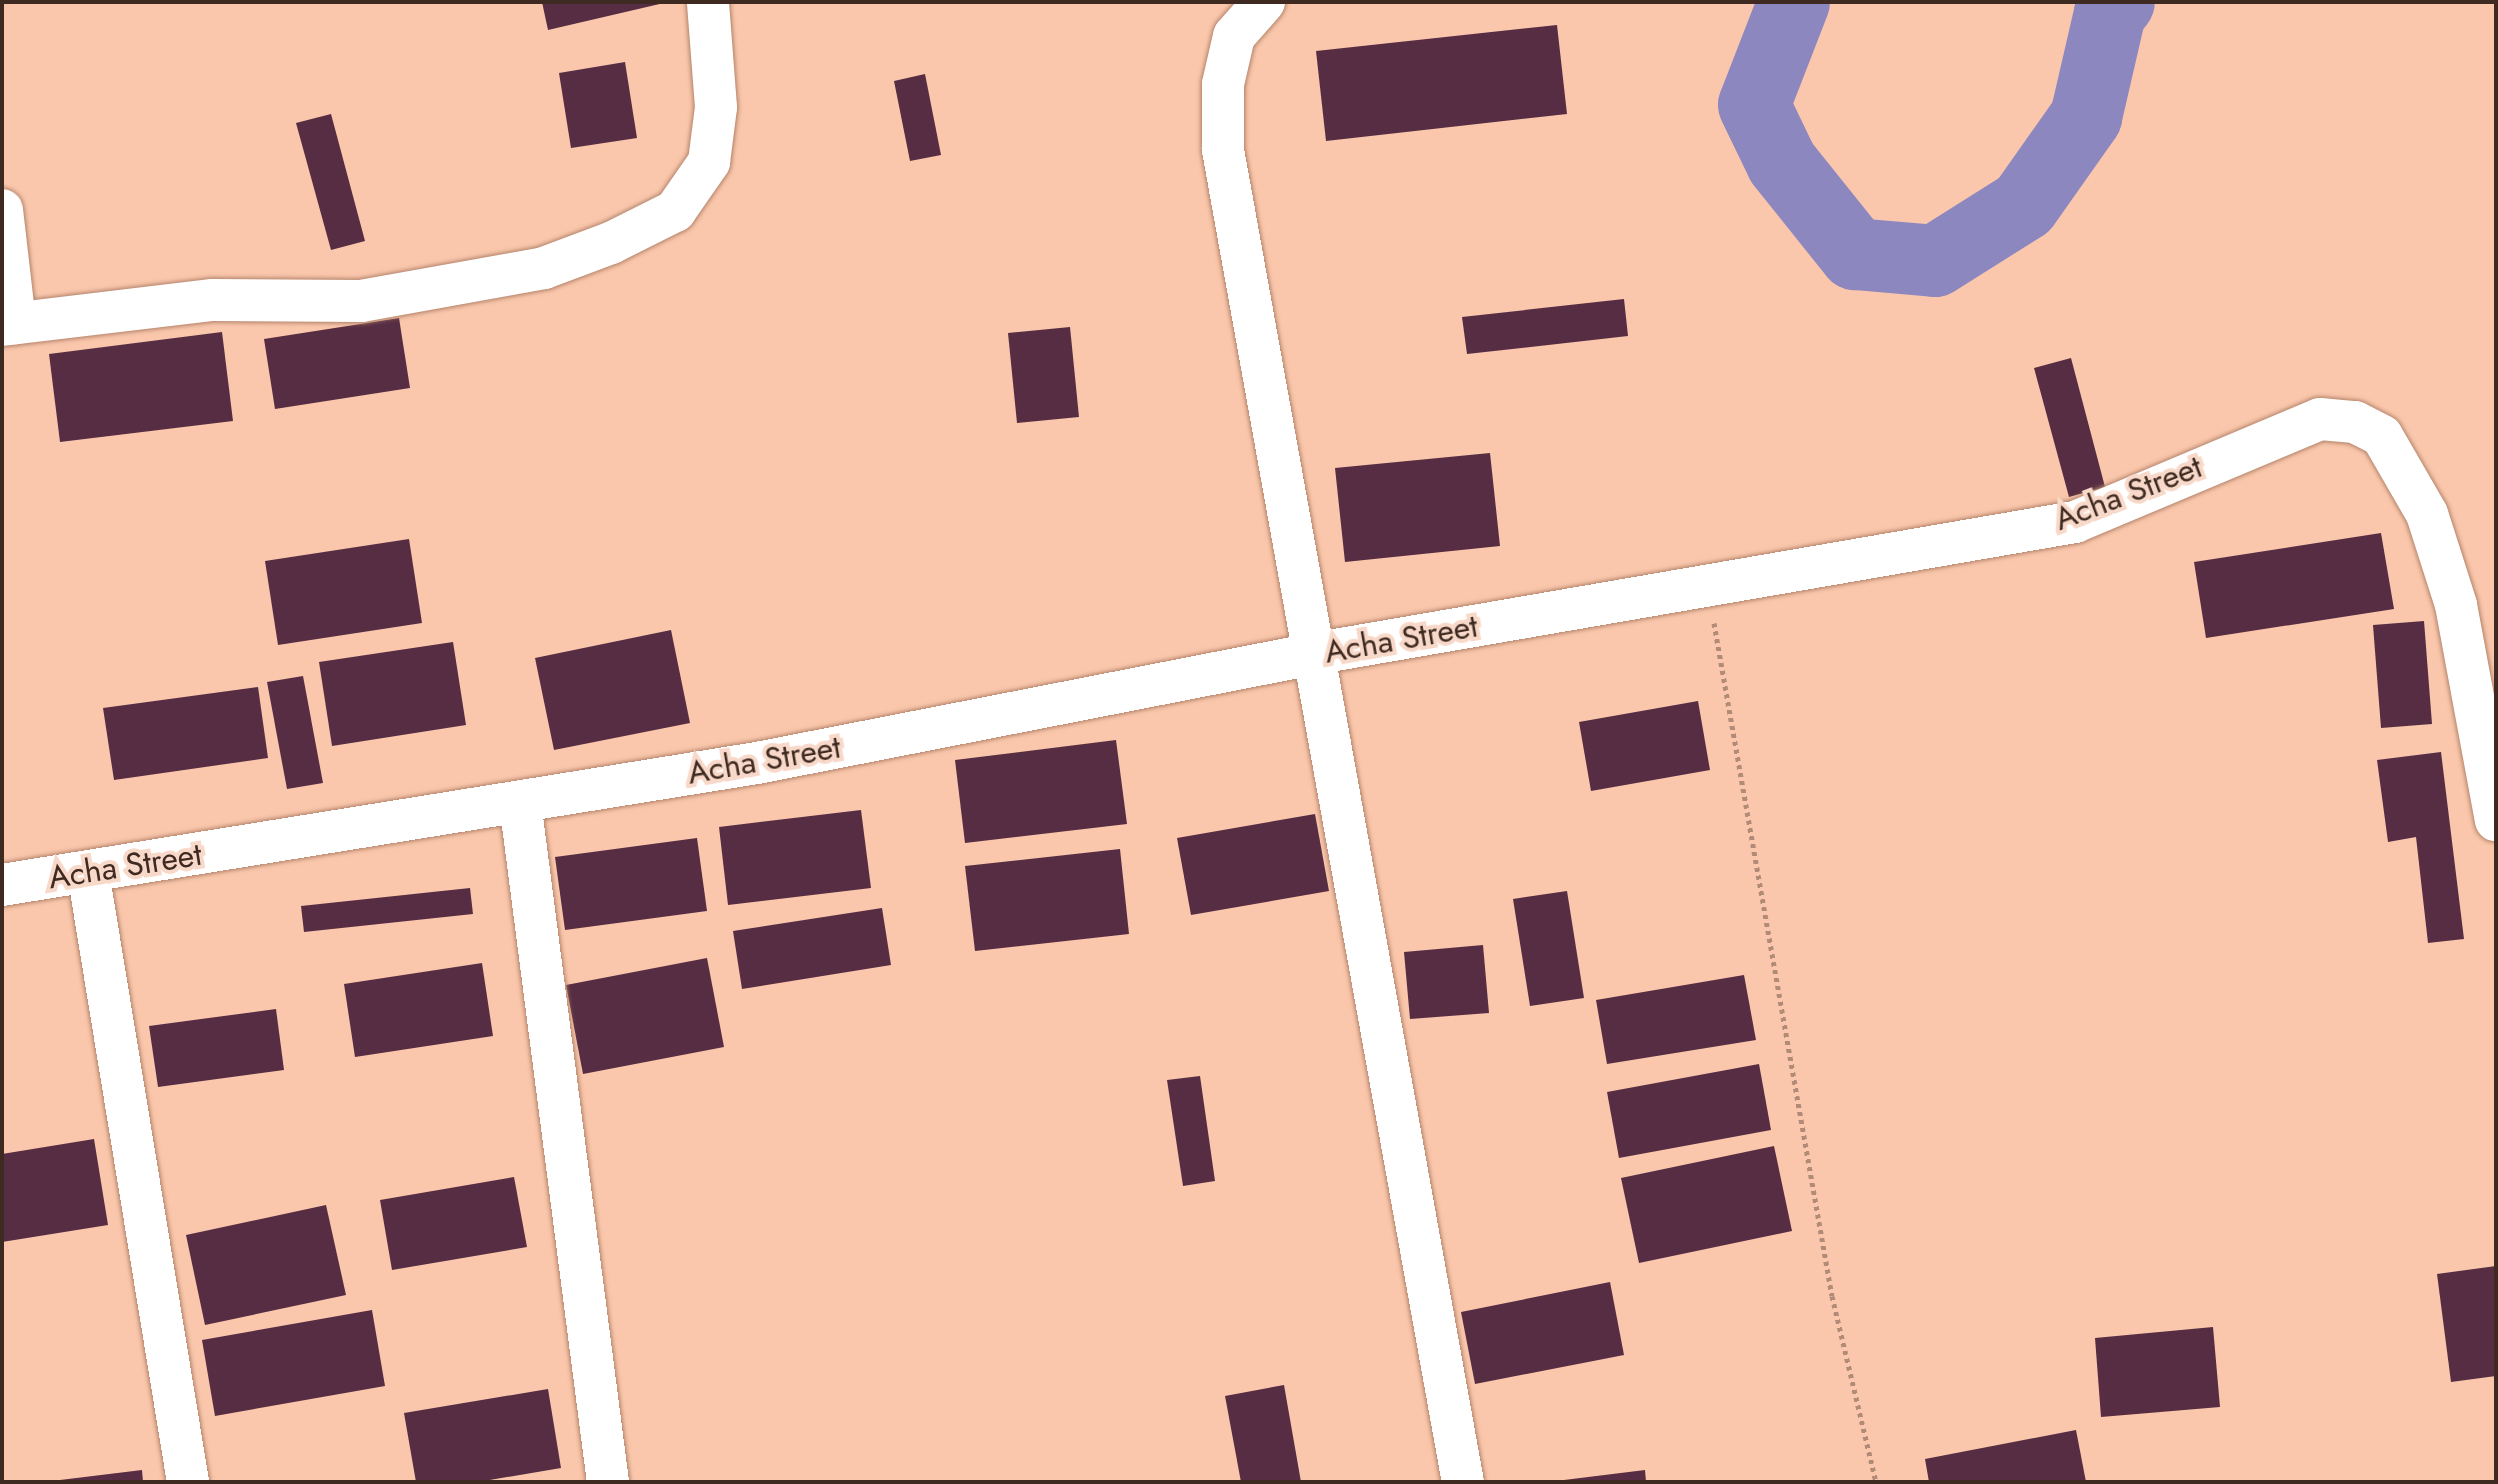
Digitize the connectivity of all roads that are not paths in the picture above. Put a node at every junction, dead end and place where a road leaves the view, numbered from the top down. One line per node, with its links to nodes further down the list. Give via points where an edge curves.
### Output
1 (708, 2): 4 (street, via 716,107 709,162 675,211 611,243 544,268 361,301 213,300)
2 (1264, 2): 5 (street, via 1234,36 1223,84 1223,150)
3 (2, 210): 4 (street)
4 (8, 324)
5 (1318, 653): 6 (street, Acha Street); 7 (street, Acha Street, via 2075,522 2279,432 2320,419 2355,422 2382,436 2402,461 2427,514 2456,605); 12 (street)
6 (520, 802): 8 (street, Acha Street); 11 (street)
7 (2496, 820)
8 (88, 872): 9 (street, Acha Street); 10 (street)
9 (2, 885)
10 (188, 1482)
11 (608, 1482)
12 (1463, 1482)

